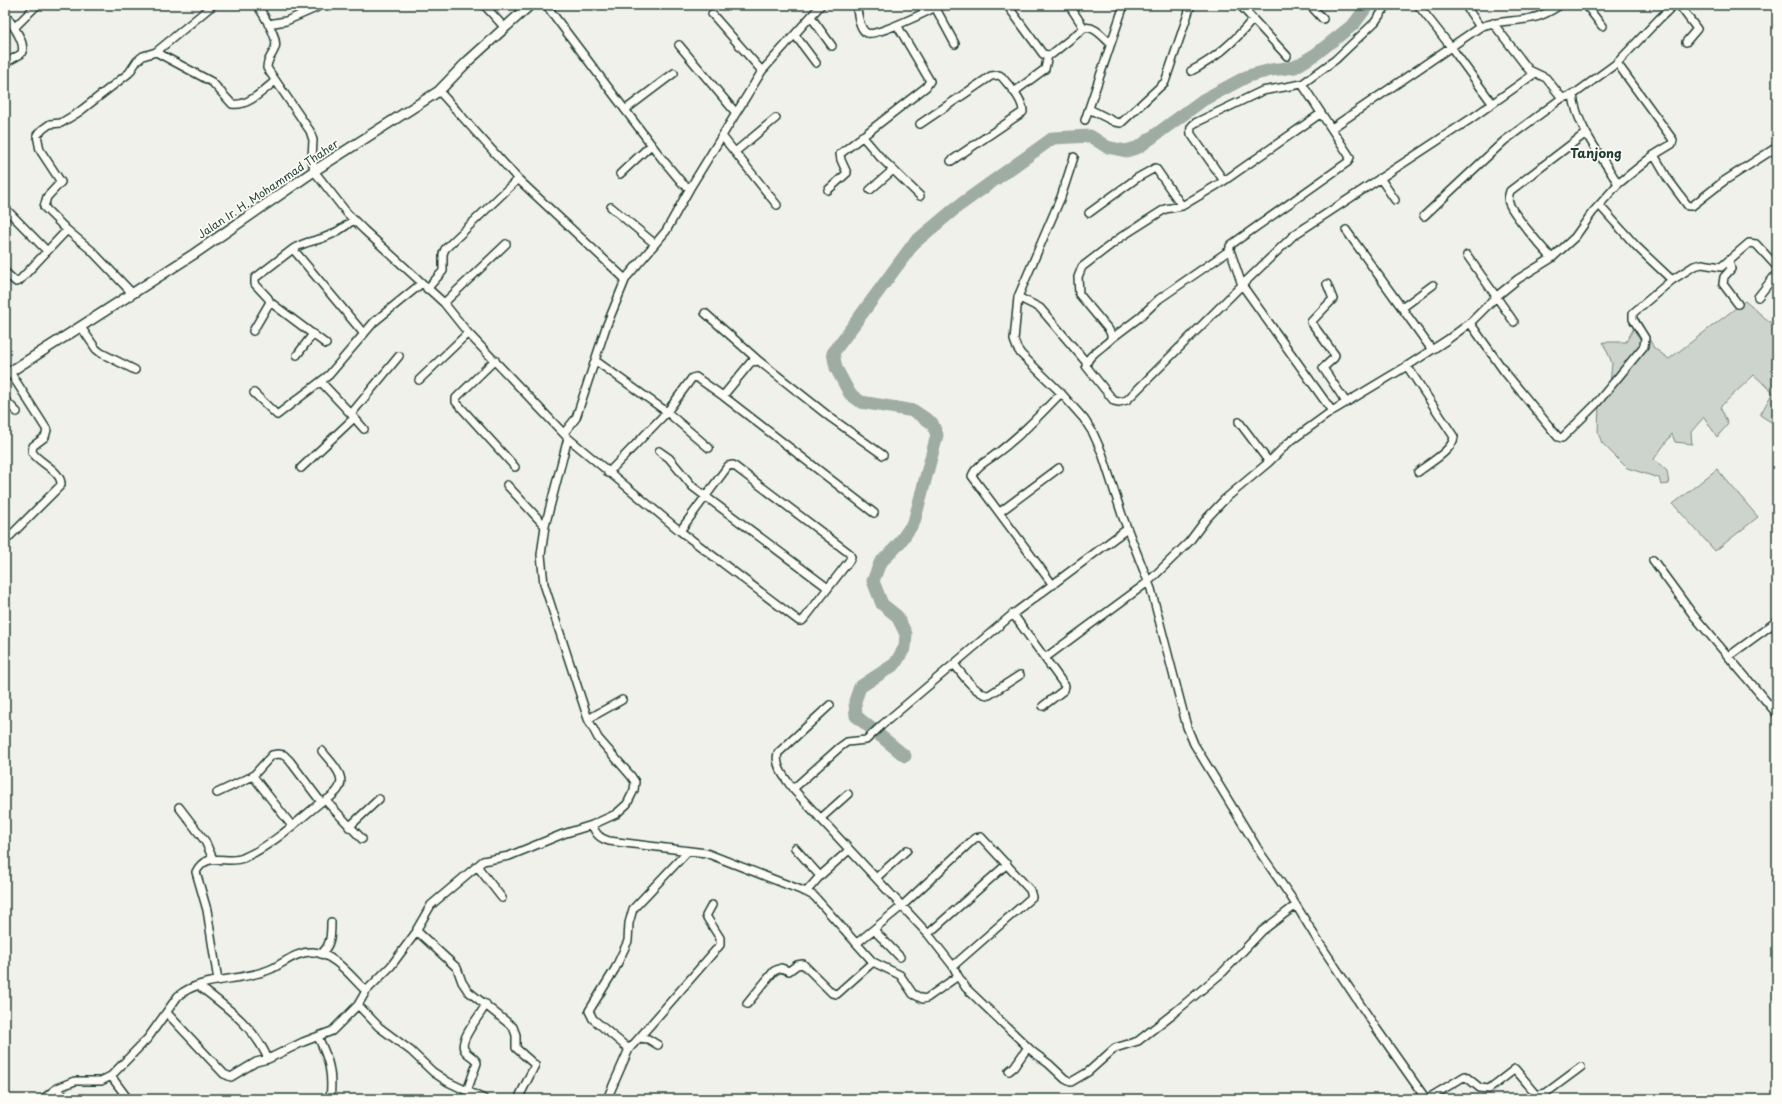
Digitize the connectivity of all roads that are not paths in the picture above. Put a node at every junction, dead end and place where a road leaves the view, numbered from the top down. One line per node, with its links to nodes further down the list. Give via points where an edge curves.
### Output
1 (37, 5): 33 (street)
2 (213, 5): 44 (street)
3 (257, 5): 30 (street)
4 (484, 5): 35 (street)
5 (530, 5): 35 (main road, Jalan Ir. H. Mohammad Thaher)
6 (546, 5): 62 (street)
7 (821, 5): 26 (street)
8 (856, 5): 31 (street, via 866,33 881,32)
9 (1007, 5): 45 (street, via 1040,51)
10 (1069, 5): 36 (street)
11 (1124, 5): 39 (street)
12 (1191, 5): 61 (street, via 1169,74 1160,87 1121,122 1115,122)
13 (1240, 5): 27 (street)
14 (1310, 5): 28 (street)
15 (1387, 5): 55 (street, via 1375,22 1335,60)
16 (1418, 5): 43 (street)
17 (1465, 5): 34 (street)
18 (1560, 5): 29 (street, via 1532,18)
19 (1586, 5): 32 (street)
20 (1674, 5): 49 (street)
21 (1679, 5): 38 (street, via 1697,29)
22 (937, 6): 31 (street); 40 (street)
23 (316, 8): 30 (street, via 286,21)
24 (5, 14): 33 (street)
25 (712, 14): 50 (street)
26 (811, 17): 37 (street); 42 (street)
27 (1253, 19): 46 (street); 51 (street, via 1239,36 1204,65)
28 (1323, 19)
29 (1493, 22): 34 (street); 53 (street)
30 (268, 24): 54 (street, via 276,47 269,58 267,68)
31 (897, 25): 71 (street, via 930,81 926,87)
32 (1602, 26)
33 (15, 27): 47 (street, via 23,52)
34 (1480, 27): 43 (street)
35 (505, 28): 56 (main road, Jalan Ir. H. Mohammad Thaher)
36 (1084, 28): 39 (street, via 1090,27); 45 (street, via 1056,52)
37 (795, 34): 48 (street); 50 (street)
38 (1686, 42)
39 (1110, 43): 61 (street)
40 (955, 44)
41 (679, 45): 63 (street)
42 (832, 46)
43 (1451, 47): 60 (street); 68 (street)
44 (156, 52): 54 (street, via 212,82 232,104 242,103); 98 (street, via 143,56 129,73 78,112 61,123 50,124 37,135 40,150 61,182 47,197 44,206)
45 (1048, 55): 57 (street, via 1045,69)
46 (1287, 56)
47 (5, 63)
48 (816, 63)
49 (1617, 63): 58 (street); 75 (street, via 1674,140)
50 (762, 71): 63 (street)
51 (1191, 71)
52 (674, 73): 62 (street)
53 (1534, 74): 59 (street, via 1546,78); 60 (street)
54 (275, 81): 79 (street, via 310,131 313,140)
55 (1302, 84): 64 (street); 83 (street, via 1262,91 1195,122 1190,129 1191,134)
56 (439, 91): 79 (main road, Jalan Ir. H. Mohammad Thaher); 82 (street)
57 (1014, 92): 67 (street, via 1002,77 995,75); 77 (street, via 1023,108 1020,115)
58 (1573, 95): 59 (street); 69 (street)
59 (1562, 98): 96 (street, via 1504,141)
60 (1492, 103): 81 (street)
61 (1089, 109): 66 (street)
62 (625, 110): 72 (street)
63 (736, 113): 70 (street)
64 (1320, 114): 68 (street); 83 (street)
65 (776, 118): 74 (street)
66 (1085, 120)
67 (920, 124)
68 (1332, 128): 103 (street, via 1350,157 1348,162 1232,244)
69 (1586, 133): 84 (street); 106 (street, via 1510,191 1508,197 1509,204 1516,214)
70 (722, 136): 74 (street); 85 (street)
71 (862, 136): 78 (street); 86 (street, via 840,154 847,173)
72 (651, 145): 80 (street); 85 (street, via 683,184)
73 (1777, 147): 75 (street, via 1724,181 1690,207)
74 (734, 152): 90 (street)
75 (1654, 156): 84 (street)
76 (1074, 157): 119 (street, via 1061,197)
77 (950, 161)
78 (893, 170): 87 (street); 88 (street)
79 (314, 171): 97 (street); 117 (main road, Jalan Ir. H. Mohammad Thaher, via 194,254)
80 (620, 174)
81 (1380, 178): 89 (street); 116 (street, via 1294,235)
82 (518, 179): 111 (street); 115 (street, via 445,249 443,271)
83 (1224, 181): 91 (street)
84 (1618, 184): 92 (street)
85 (690, 188): 101 (street)
86 (828, 190)
87 (870, 190)
88 (920, 196)
89 (1396, 200)
90 (777, 205)
91 (1182, 206): 95 (street, via 1155,168); 133 (street, via 1165,210 1082,267 1078,277 1079,294 1109,330)
92 (1600, 206): 106 (street); 112 (street, via 1637,247)
93 (611, 207): 101 (street)
94 (5, 208): 104 (street)
95 (1089, 213)
96 (1424, 216)
97 (353, 220): 102 (street, via 324,238 304,242); 115 (street)
98 (67, 230): 104 (street); 117 (street, via 91,250)
99 (1346, 230): 124 (street)
100 (506, 244): 122 (street)
101 (656, 244): 111 (street)
102 (293, 249): 121 (street, via 254,278 255,284); 132 (street)
103 (1230, 250): 116 (street); 133 (street, via 1159,299)
104 (47, 251): 109 (street, via 20,281 16,282)
105 (1467, 255): 118 (street)
106 (1552, 258): 118 (street, via 1518,279)
107 (1729, 260): 108 (street, via 1752,243); 112 (street, via 1721,267 1702,264 1694,266); 123 (street, via 1731,269 1724,277 1723,284)
108 (1777, 266)
109 (5, 272)
110 (1777, 273): 120 (street)
111 (626, 278): 139 (street, via 606,327)
112 (1672, 280): 127 (street, via 1633,314 1633,319 1645,338 1644,346 1596,404 1562,438 1558,437 1509,377)
113 (1327, 284): 151 (street, via 1332,299 1311,322 1335,355 1323,368)
114 (1432, 285): 124 (street)
115 (424, 286): 122 (street); 132 (street, via 374,322)
116 (1242, 286): 141 (street, via 1124,401 1114,401 1088,370); 152 (street)
117 (132, 293): 128 (main road, Jalan Ir. H. Mohammad Thaher)
118 (1497, 296): 126 (street); 127 (street)
119 (1018, 297): 141 (street, via 1040,308); 148 (street, via 1014,340 1016,348)
120 (1758, 297)
121 (270, 302): 129 (street); 131 (street)
122 (444, 303): 130 (street)
123 (1738, 304)
124 (1402, 308): 135 (street)
125 (705, 313): 140 (street)
126 (1514, 322)
127 (1470, 323): 135 (street)
128 (81, 327): 143 (street, via 96,349); 144 (main road, Jalan Ir. H. Mohammad Thaher)
129 (253, 331)
130 (468, 333): 138 (street); 145 (street)
131 (313, 334): 134 (street); 136 (street)
132 (364, 334): 146 (street)
133 (1111, 339): 141 (street)
134 (326, 344)
135 (1432, 350): 142 (street)
136 (297, 355)
137 (399, 356): 155 (street)
138 (495, 360): 158 (street); 163 (street, via 456,398 456,402)
139 (596, 361): 154 (street); 158 (street, via 576,418)
140 (759, 361): 149 (street, via 751,362); 161 (street)
141 (1086, 362)
142 (1407, 366): 151 (street); 166 (street, via 1454,437 1450,448)
143 (134, 370)
144 (7, 374): 175 (street, via 47,430 45,437 33,446 32,452 58,476 61,485)
145 (419, 380)
146 (321, 382): 147 (street, via 277,415); 155 (street)
147 (254, 393)
148 (1061, 393): 170 (street, via 1028,429 974,472 972,476); 173 (street, via 1093,433)
149 (723, 396): 154 (street, via 694,377); 171 (street)
150 (5, 400): 153 (street)
151 (1346, 402): 152 (street)
152 (1332, 411): 162 (street, via 1288,443)
153 (17, 412)
154 (667, 412): 159 (street); 167 (street)
155 (353, 416): 157 (street); 164 (street)
156 (1239, 422): 162 (street)
157 (364, 429)
158 (566, 436): 167 (street); 172 (street)
159 (709, 448)
160 (659, 451): 169 (street, via 678,467 688,482)
161 (883, 455)
162 (1269, 462): 177 (street, via 1224,499 1189,542)
163 (515, 467)
164 (301, 468)
165 (1059, 468): 170 (street)
166 (1418, 472)
167 (608, 473): 174 (street)
168 (507, 485): 172 (street)
169 (706, 496): 174 (street); 179 (street); 179 (street, via 728,466 737,467 849,553 849,561)
170 (1000, 512): 178 (street)
171 (874, 513)
172 (545, 526): 190 (street, via 541,555 544,584)
173 (1127, 529): 177 (street); 178 (street)
174 (680, 531): 179 (street, via 799,621 805,618)
175 (5, 541)
176 (1653, 560): 182 (street, via 1694,616)
177 (1148, 582): 183 (street); 216 (street, via 1187,727 1194,744 1247,833)
178 (1053, 585): 180 (street)
179 (828, 588)
180 (1013, 614): 183 (street); 184 (street)
181 (1777, 621): 182 (street)
182 (1729, 656): 189 (street)
183 (1045, 658): 188 (street, via 1065,688)
184 (954, 664): 185 (street, via 985,696); 193 (street, via 869,738 862,742 847,742)
185 (1020, 675)
186 (622, 700): 190 (street)
187 (830, 705): 193 (street, via 778,753 776,759 779,768)
188 (1044, 706)
189 (1777, 714)
190 (588, 719): 200 (street, via 598,738 635,782 627,804 616,814)
191 (322, 751): 197 (street, via 341,777 342,783 339,789)
192 (253, 776): 194 (street); 197 (street, via 272,755 284,756); 201 (street)
193 (793, 790): 199 (street)
194 (217, 793)
195 (848, 794): 199 (street)
196 (379, 800): 202 (street)
197 (323, 802): 201 (street); 202 (street)
198 (179, 807): 208 (street, via 205,841)
199 (820, 819): 205 (street)
200 (592, 825): 207 (street, via 601,838 609,841); 210 (street, via 509,856 486,860)
201 (292, 826): 208 (street, via 242,859)
202 (349, 827): 203 (street)
203 (362, 839)
204 (795, 848): 211 (street)
205 (849, 850): 211 (street); 212 (street)
206 (907, 850): 212 (street)
207 (688, 851): 213 (street, via 706,853); 238 (street, via 633,909 628,942 589,1011 593,1019)
208 (213, 859): 228 (street, via 200,866 196,876 207,910)
209 (1007, 864): 217 (street, via 978,836); 221 (street); 226 (street, via 1030,890 1032,897)
210 (477, 866): 214 (street); 220 (street, via 431,905 419,923)
211 (820, 876): 213 (street)
212 (876, 878): 217 (street)
213 (806, 892): 222 (street, via 814,896)
214 (502, 898)
215 (712, 905): 236 (street, via 706,916 720,938 720,945)
216 (1296, 905): 239 (street, via 1262,931 1202,991 1138,1041 1115,1048 1074,1082 1066,1079); 253 (street)
217 (902, 906): 219 (street); 221 (street)
218 (331, 922): 223 (street, via 330,942)
219 (874, 930): 222 (street); 224 (street)
220 (417, 931): 230 (street, via 391,966); 231 (street, via 457,968 468,992)
221 (928, 934): 226 (street)
222 (857, 943): 225 (street)
223 (321, 954): 228 (street, via 304,953 260,973 234,980); 230 (street, via 330,957)
224 (900, 957)
225 (873, 962): 227 (street, via 900,975 912,994 923,999); 232 (street, via 837,994 832,993 803,964 790,971 781,968 774,971)
226 (953, 966): 227 (street)
227 (958, 976): 239 (street, via 966,988)
228 (218, 981): 229 (street)
229 (199, 986): 234 (street, via 184,991); 240 (street, via 239,1018 256,1036)
230 (366, 991): 233 (street)
231 (486, 1004): 245 (street, via 482,1014 472,1025 463,1047 477,1063); 251 (street, via 513,1027 516,1048 535,1065)
232 (747, 1004)
233 (358, 1005): 235 (street, via 332,1031); 245 (street, via 379,1027 411,1051 433,1072)
234 (166, 1013): 240 (street, via 228,1076 234,1076 256,1062); 243 (street, via 148,1038)
235 (318, 1037): 240 (street); 249 (street, via 329,1059 332,1082)
236 (639, 1038): 237 (street, via 648,1039); 238 (street)
237 (658, 1045)
238 (629, 1049): 252 (street)
239 (1030, 1050): 242 (street)
240 (268, 1059)
241 (1581, 1067): 253 (street, via 1540,1095 1537,1095 1515,1069 1489,1089 1480,1088 1466,1076)
242 (1009, 1071)
243 (111, 1076): 244 (street, via 101,1081 75,1081); 248 (street)
244 (57, 1088): 246 (street); 247 (street)
245 (467, 1092): 250 (street)
246 (43, 1099)
247 (66, 1099)
248 (128, 1099)
249 (330, 1099)
250 (484, 1099)
251 (520, 1099)
252 (607, 1099)
253 (1426, 1099)

